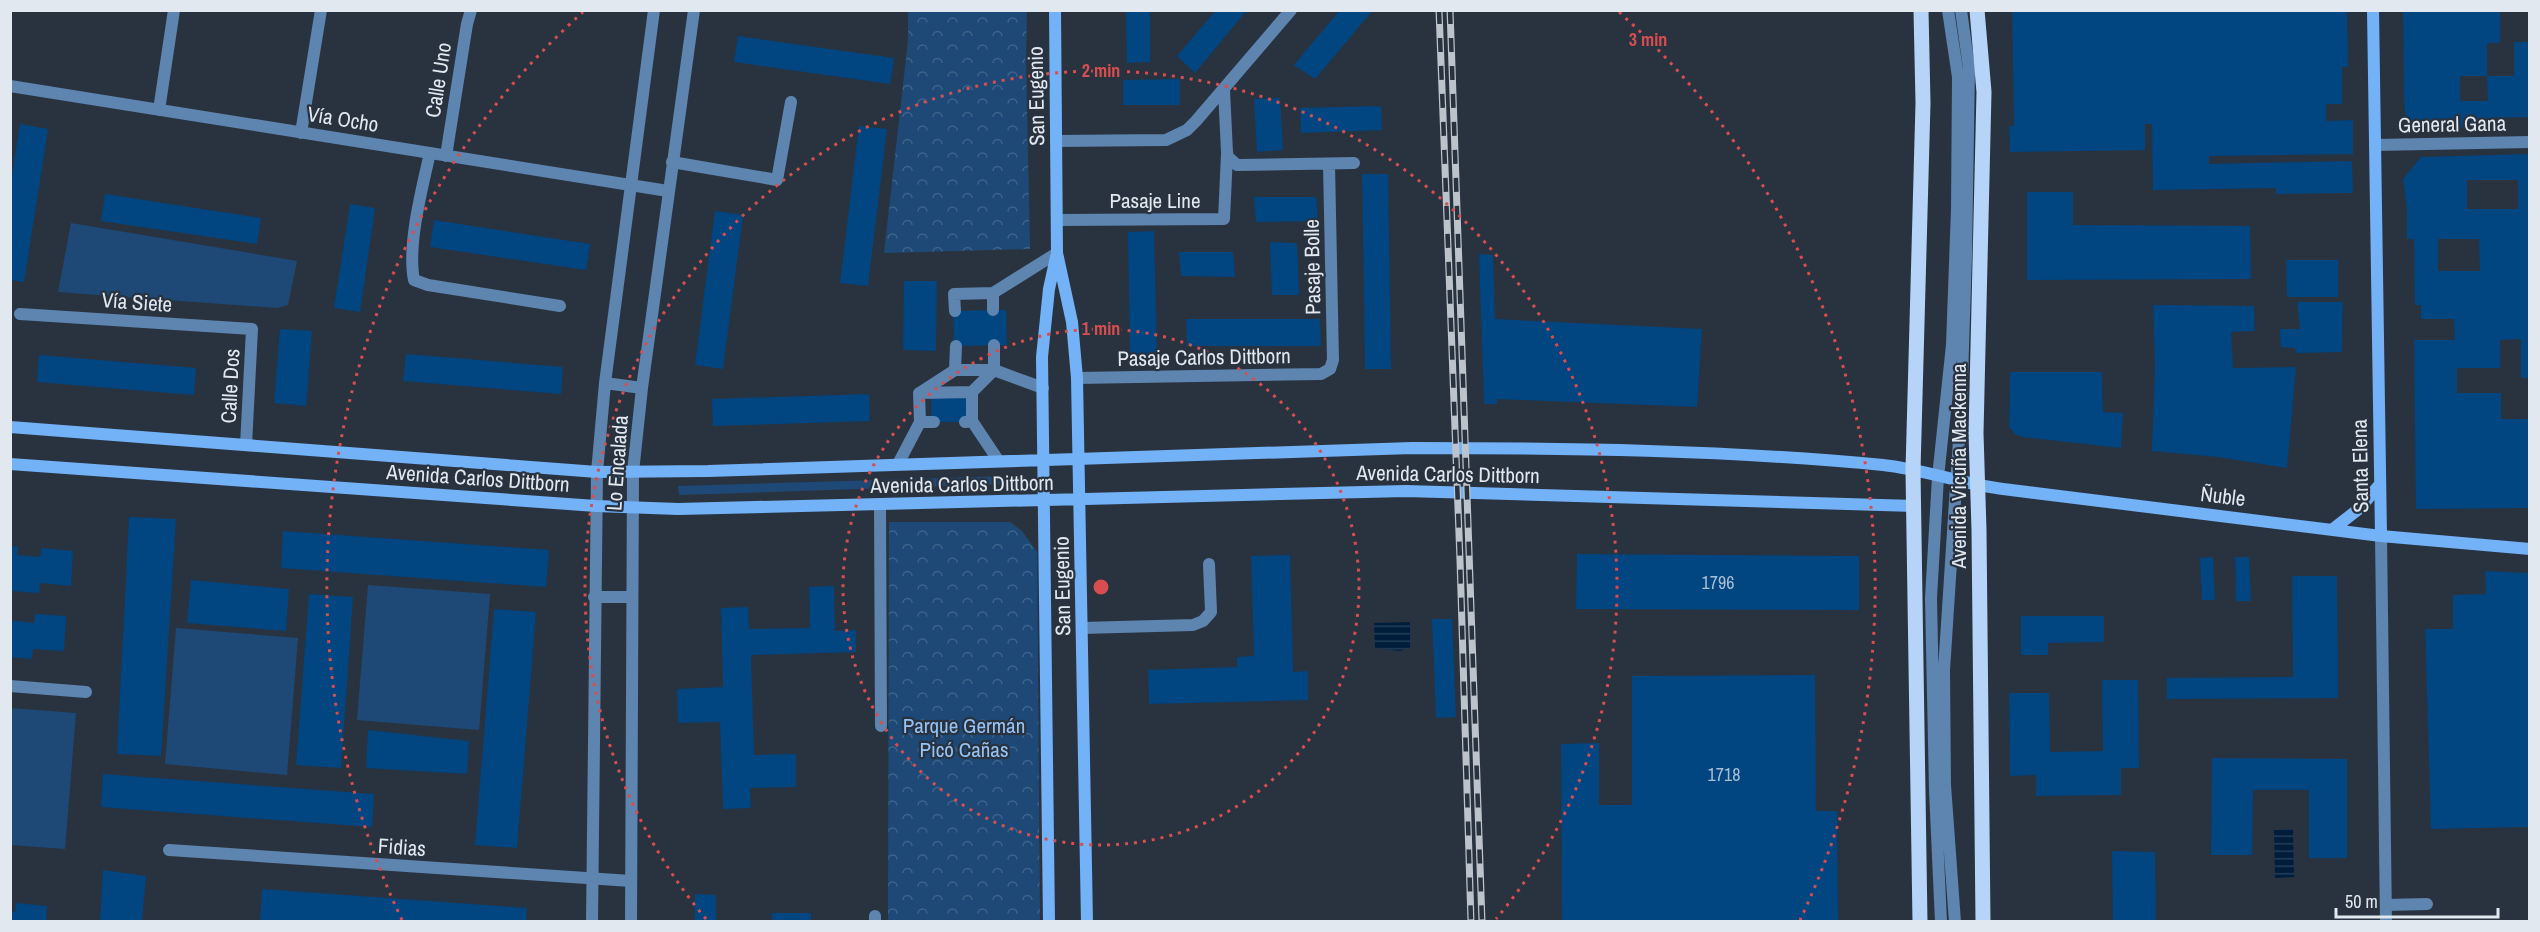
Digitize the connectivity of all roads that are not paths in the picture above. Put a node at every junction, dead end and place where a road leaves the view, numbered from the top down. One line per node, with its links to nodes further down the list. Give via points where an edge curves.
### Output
1 (174, 10): 16 (street)
2 (321, 10): 17 (street)
3 (471, 10): 23 (street, Calle Uno)
4 (654, 10): 27 (street, Lo Encalada)
5 (694, 10): 24 (street, Lo Encalada)
6 (1055, 10): 18 (main road, San Eugenio)
7 (1291, 10): 14 (street)
8 (1921, 10): 57 (main road, Avenida Vicuña Mackenna, via 1923,103)
9 (1948, 10): 60 (street, via 1958,77 1957,209 1952,345)
10 (1961, 10): 61 (street, via 1969,103)
11 (1977, 10): 63 (main road, Avenida Vicuña Mackenna, via 1984,92)
12 (2373, 10): 20 (main road, Santa Elena)
13 (10, 86): 16 (street, Vía Ocho)
14 (1224, 90): 18 (street, via 1188,130 1166,140); 22 (street, Pasaje Line)
15 (791, 102): 24 (street, via 777,180)
16 (159, 110): 17 (street, Vía Ocho)
17 (301, 132): 21 (street, Vía Ocho)
18 (1056, 141): 29 (main road, San Eugenio)
19 (2529, 142): 20 (street, General Gana)
20 (2375, 145): 62 (main road, Santa Elena)
21 (430, 153): 23 (street, Vía Ocho); 32 (street, via 411,266 414,280)
22 (1227, 154): 26 (street, via 1232,162 1244,167); 29 (street, Pasaje Line, via 1224,219)
23 (446, 156): 27 (street, Vía Ocho)
24 (672, 162): 28 (street, Lo Encalada)
25 (1354, 163): 26 (street)
26 (1329, 164): 39 (street, Pasaje Bolle, via 1333,360)
27 (631, 185): 28 (street, Vía Ocho); 43 (street, Lo Encalada)
28 (668, 191): 44 (street, Lo Encalada)
29 (1057, 220): 30 (main road, San Eugenio)
30 (1057, 253): 31 (street); 42 (main road, San Eugenio, via 1072,322); 45 (main road, San Eugenio, via 1044,326)
31 (993, 293): 33 (street); 34 (street, via 954,294)
32 (560, 306)
33 (993, 310)
34 (955, 311)
35 (20, 314): 36 (street, Vía Siete)
36 (252, 329): 51 (street, Calle Dos)
37 (994, 345): 41 (street)
38 (956, 346): 40 (street)
39 (1330, 369): 42 (street, Pasaje Carlos Dittborn, via 1322,374)
40 (955, 370): 41 (street); 47 (street)
41 (994, 370): 45 (street); 46 (street)
42 (1077, 378): 53 (main road, San Eugenio)
43 (605, 383): 44 (street); 58 (street, Lo Encalada)
44 (642, 388): 59 (street, Lo Encalada)
45 (1043, 388): 52 (main road, San Eugenio)
46 (972, 392): 47 (street); 54 (street, via 968,422)
47 (920, 393): 48 (street)
48 (920, 422): 49 (street); 56 (street)
49 (934, 422)
50 (10, 427): 51 (main road, Avenida Carlos Dittborn)
51 (246, 445): 58 (main road, Avenida Carlos Dittborn)
52 (1045, 458): 53 (main road, Avenida Carlos Dittborn); 54 (main road, Avenida Carlos Dittborn); 65 (main road, San Eugenio)
53 (1079, 458): 57 (main road, Avenida Carlos Dittborn, via 1524,448 1732,455); 64 (main road, San Eugenio)
54 (998, 460): 56 (main road, Avenida Carlos Dittborn)
55 (10, 464): 67 (main road, Avenida Carlos Dittborn)
56 (898, 464): 59 (main road, Avenida Carlos Dittborn)
57 (1914, 470): 60 (main road, Ñuble); 68 (main road, Avenida Vicuña Mackenna)
58 (597, 472): 59 (main road, Avenida Carlos Dittborn); 67 (street, Lo Encalada)
59 (633, 472): 69 (street, Lo Encalada)
60 (1938, 477): 61 (main road, Ñuble); 70 (street)
61 (1956, 481): 63 (main road, Ñuble); 92 (street, via 1944,670 1945,785)
62 (2380, 484): 71 (main road, via 2360,508); 72 (main road, Santa Elena)
63 (1977, 486): 71 (main road, Ñuble); 93 (main road, Avenida Vicuña Mackenna)
64 (1080, 500): 65 (main road, Avenida Carlos Dittborn); 68 (main road, Avenida Carlos Dittborn, via 1406,491); 77 (main road, San Eugenio)
65 (1044, 502): 66 (main road, Avenida Carlos Dittborn); 88 (main road, San Eugenio)
66 (880, 505): 69 (main road, Avenida Carlos Dittborn); 80 (street)
67 (596, 506): 69 (main road, Avenida Carlos Dittborn); 75 (street, Lo Encalada)
68 (1915, 506): 70 (street); 90 (main road, Avenida Vicuña Mackenna)
69 (632, 508): 76 (street, Lo Encalada)
70 (1935, 514): 91 (street, via 1932,675)
71 (2333, 529): 72 (main road, Ñuble)
72 (2381, 536): 73 (main road, Ñuble); 85 (street, Santa Elena)
73 (2529, 549)
74 (1209, 564): 77 (street, via 1211,612 1203,621 1193,625)
75 (594, 597): 76 (street); 82 (street, Lo Encalada)
76 (632, 597): 83 (street, Lo Encalada)
77 (1082, 627): 89 (main road, San Eugenio)
78 (10, 686): 79 (street)
79 (86, 692)
80 (880, 726)
81 (169, 850): 82 (street, Fidias)
82 (592, 880): 83 (street, Fidias); 86 (street, Lo Encalada)
83 (631, 881): 87 (street, Lo Encalada)
84 (2427, 904): 85 (street)
85 (2386, 905): 94 (street, Santa Elena)
86 (592, 921)
87 (631, 921)
88 (1049, 921)
89 (1087, 921)
90 (1920, 921)
91 (1941, 921)
92 (1955, 921)
93 (1983, 921)
94 (2386, 921)

